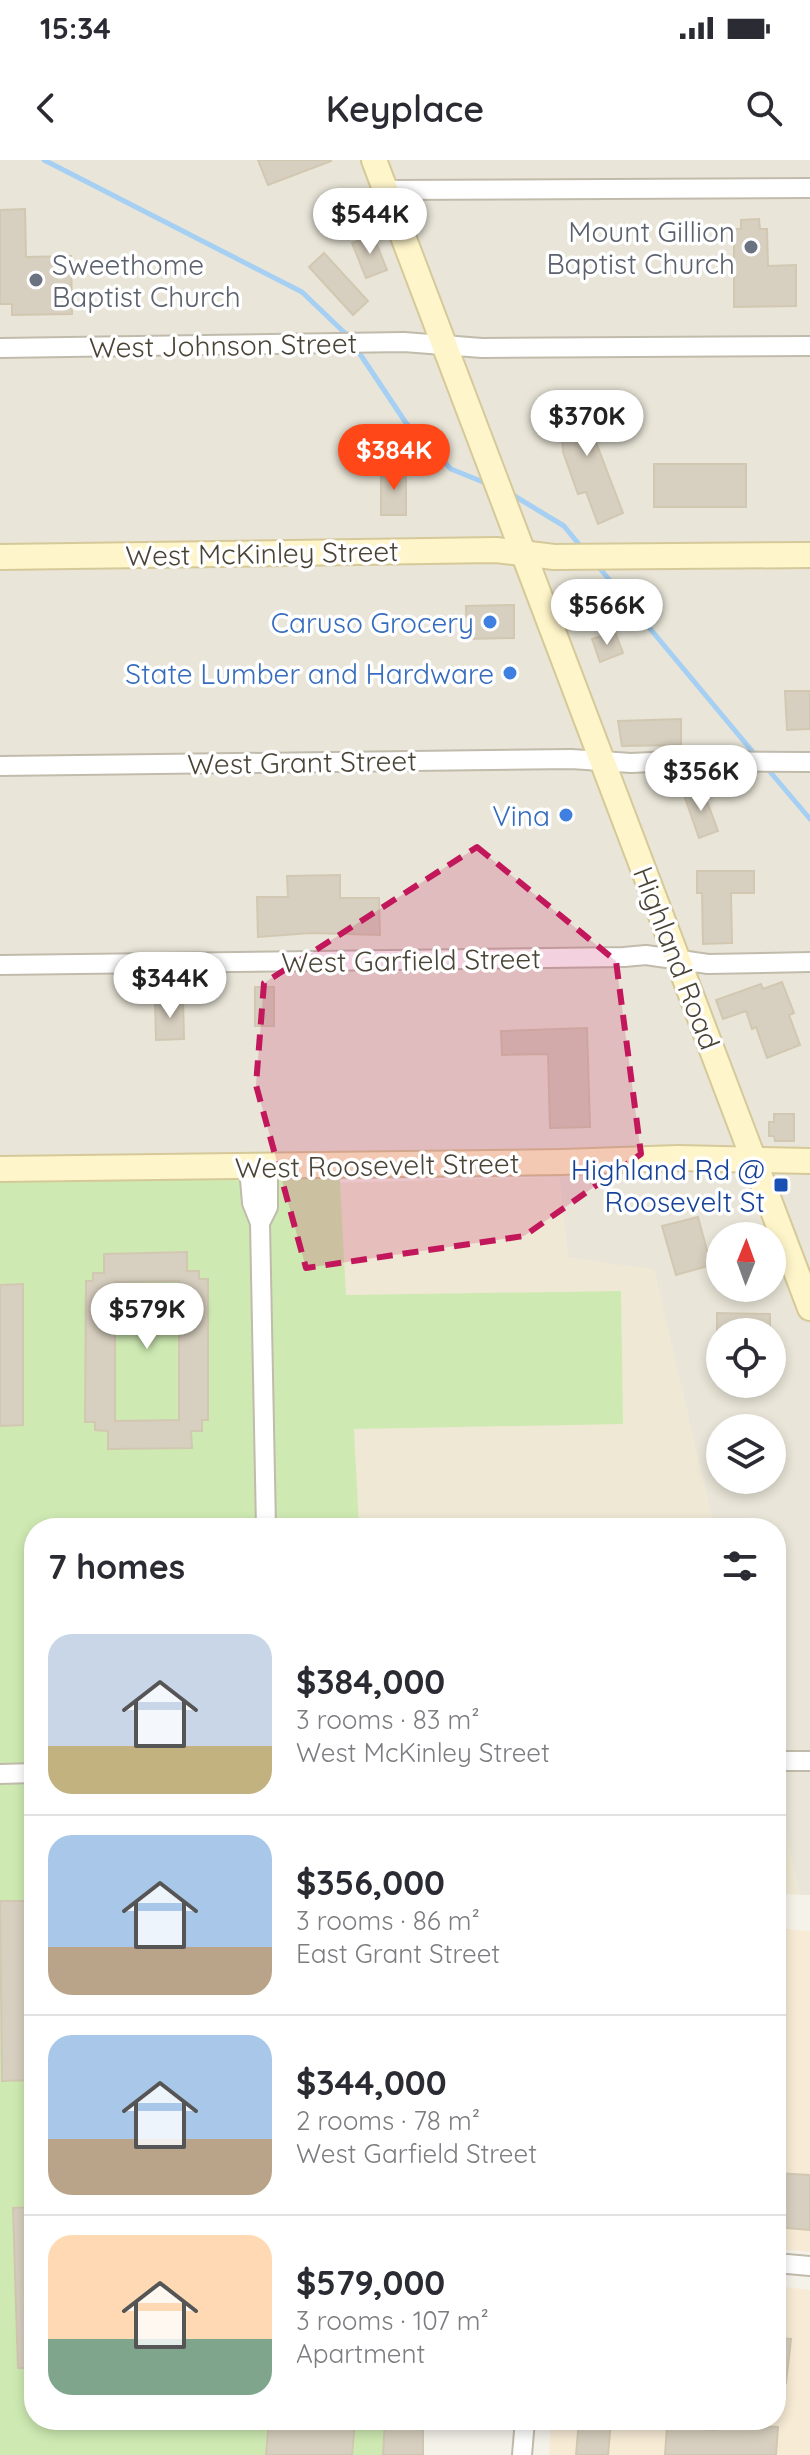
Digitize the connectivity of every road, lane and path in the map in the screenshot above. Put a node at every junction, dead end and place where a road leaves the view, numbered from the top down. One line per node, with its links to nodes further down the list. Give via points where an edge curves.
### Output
1 (374, 160): 3 (street, Highland Road)
2 (810, 188): 3 (street)
3 (386, 190): 4 (street, Highland Road)
4 (445, 345): 5 (street, West Johnson Street); 6 (street, West Johnson Street); 7 (street, Highland Road)
5 (810, 346)
6 (0, 348)
7 (520, 543): 8 (street, West McKinley Street, via 560,557); 9 (street, West McKinley Street, via 496,550); 10 (street, Highland Road)
8 (810, 555)
9 (0, 557)
10 (604, 762): 11 (street, West Grant Street); 12 (street, West Grant Street); 13 (street, Highland Road)
11 (801, 763)
12 (0, 766)
13 (678, 960): 14 (street, West Garfield Street); 15 (street, West Garfield Street, via 646,955); 16 (street, Highland Road)
14 (810, 962)
15 (0, 965)
16 (754, 1160): 17 (street, West Roosevelt Street); 18 (street, West Roosevelt Street); 20 (street, Highland Road)
17 (810, 1161)
18 (259, 1166): 19 (street, West Roosevelt Street); 21 (street, via 268,1207 260,1223)
19 (0, 1169)
20 (810, 1308)
21 (266, 1518)
22 (786, 1761): 23 (street)
23 (810, 1761)
24 (24, 1773): 25 (street)
25 (0, 1774)
26 (786, 2264): 27 (street)
27 (810, 2266)
28 (524, 2430): 29 (street)
29 (522, 2455)

